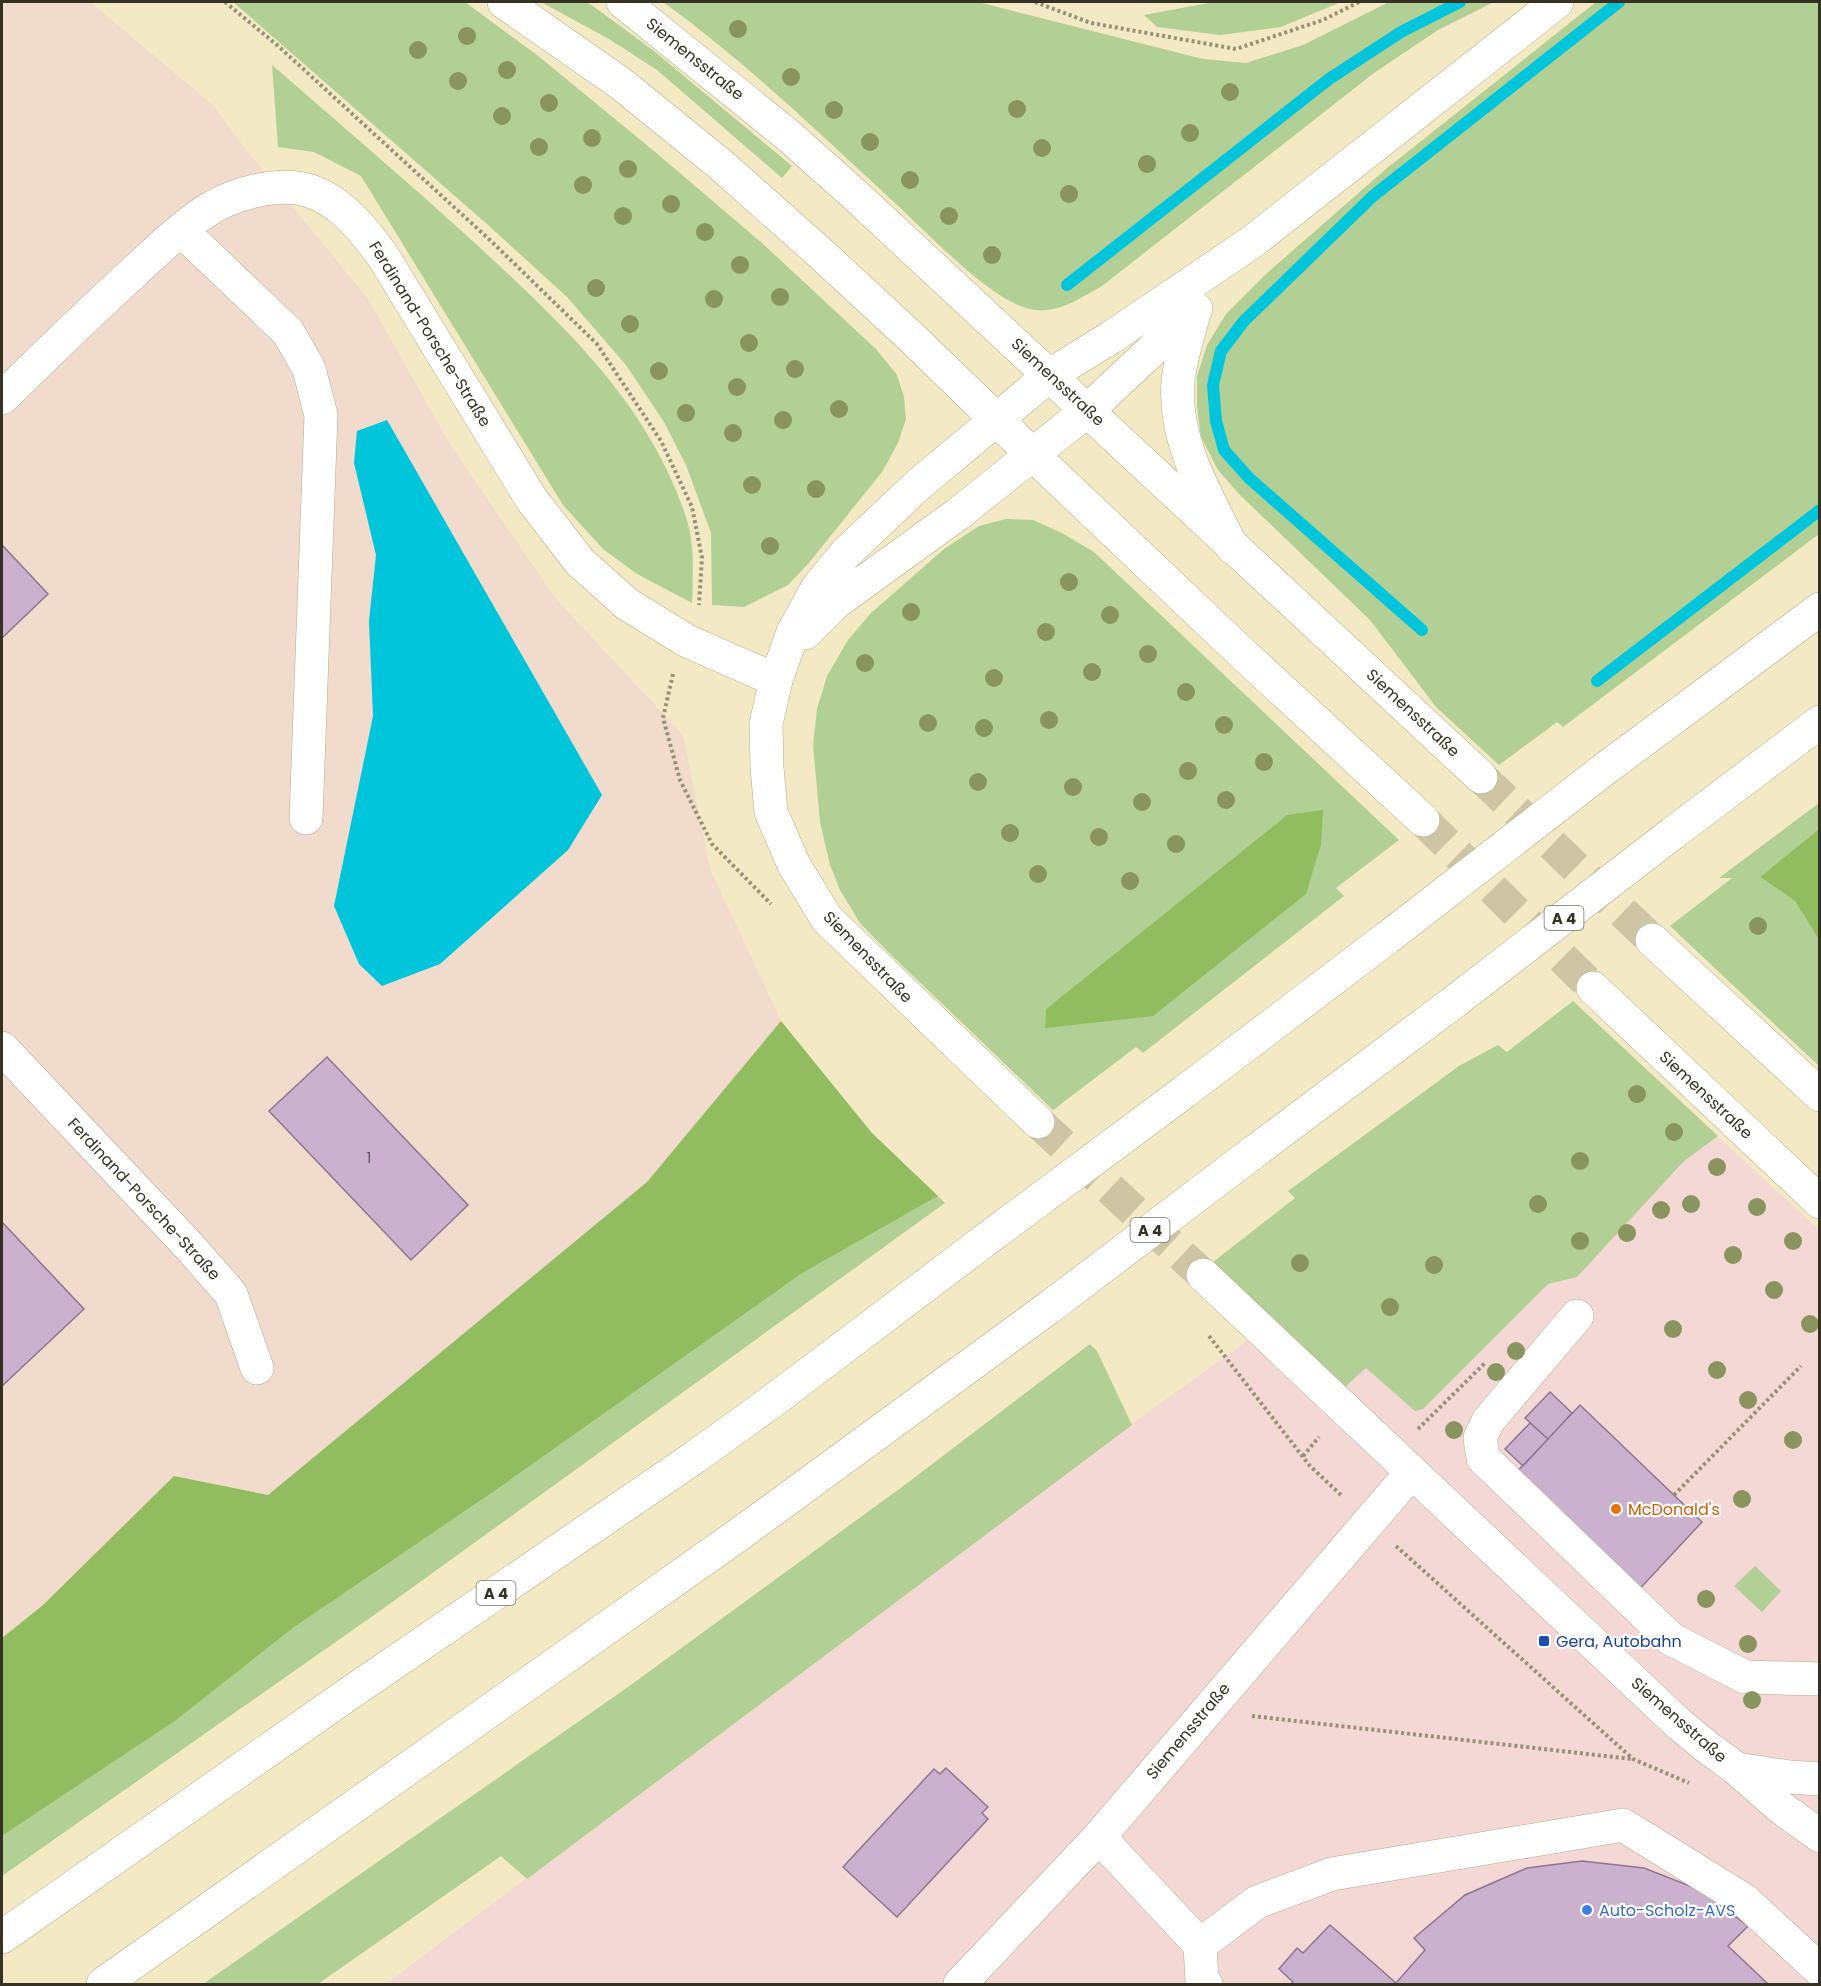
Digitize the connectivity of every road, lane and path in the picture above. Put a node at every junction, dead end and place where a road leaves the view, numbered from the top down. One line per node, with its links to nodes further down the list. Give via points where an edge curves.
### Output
1 (225, 2): 17 (path, via 278,45 597,344 661,441 692,507 702,558 701,600)
2 (504, 2): 13 (main road, via 620,83 720,164)
3 (623, 2): 10 (main road, Siemensstraße, via 789,136)
4 (1035, 2): 5 (path, via 1091,23 1236,50 1323,20)
5 (1359, 2)
6 (1557, 2): 8 (main road)
7 (181, 230): 11 (main road, Ferdinand-Porsche-Straße); 17 (main road, Ferdinand-Porsche-Straße, via 212,208 243,194 273,188 307,190 334,204 363,229 384,258 556,533 580,562 627,604); 21 (main road, via 288,332 309,369 321,415)
8 (1252, 242): 9 (main road, Siemensstraße); 10 (main road, Siemensstraße)
9 (1195, 310): 12 (main road, Siemensstraße); 15 (main road, via 1178,382 1180,419 1189,456)
10 (1050, 375): 12 (main road, Siemensstraße); 13 (main road, Siemensstraße)
11 (2, 398)
12 (1088, 410): 14 (main road, Siemensstraße); 15 (main road, Siemensstraße)
13 (998, 419): 14 (main road); 18 (main road, Siemensstraße, via 919,484 846,553 818,587 793,632)
14 (1033, 455): 18 (main road, Siemensstraße, via 835,603 804,635); 22 (main road)
15 (1232, 546): 20 (main road, Siemensstraße)
16 (1820, 609): 49 (main road, A 4, bridge, via 770,1403)
17 (687, 641): 18 (main road, Ferdinand-Porsche-Straße)
18 (776, 680): 27 (main road, Siemensstraße, via 766,724 771,812 795,865 827,919)
19 (1820, 722): 52 (main road, A 4, bridge, via 1050,1306 741,1533)
20 (1480, 777)
21 (306, 818)
22 (1423, 820)
23 (1652, 940): 26 (main road)
24 (1593, 988): 28 (main road, Siemensstraße)
25 (2, 1048): 34 (main road, Ferdinand-Porsche-Straße, via 231,1294)
26 (1820, 1095)
27 (1038, 1122)
28 (1820, 1202)
29 (1203, 1275): 35 (main road, Siemensstraße)
30 (1577, 1316): 41 (main road, via 1488,1421 1480,1438 1484,1458 1671,1639 1745,1677)
31 (1205, 1330): 37 (path)
32 (1492, 1356): 36 (path)
33 (1801, 1366): 39 (path)
34 (257, 1368)
35 (1344, 1409): 37 (path); 38 (main road, Siemensstraße)
36 (1415, 1432)
37 (1303, 1456): 40 (path)
38 (1411, 1473): 40 (main road, Siemensstraße); 44 (main road, Siemensstraße, via 1679,1724)
39 (1674, 1495)
40 (1368, 1521): 42 (main road, Siemensstraße); 43 (path)
41 (1820, 1679)
42 (1206, 1711): 43 (path); 48 (main road, Siemensstraße)
43 (1633, 1759): 46 (path)
44 (1737, 1769): 45 (main road, Siemensstraße); 47 (main road, Siemensstraße)
45 (1820, 1779)
46 (1697, 1786)
47 (1820, 1836)
48 (1099, 1837): 50 (main road); 53 (main road, Siemensstraße)
49 (2, 1937)
50 (1200, 1945): 51 (main road, via 1257,1902 1332,1874 1623,1825 1743,1900); 54 (main road, via 1202,1981)
51 (1820, 1970)
52 (104, 1984)
53 (960, 1984)
54 (1206, 1984)

